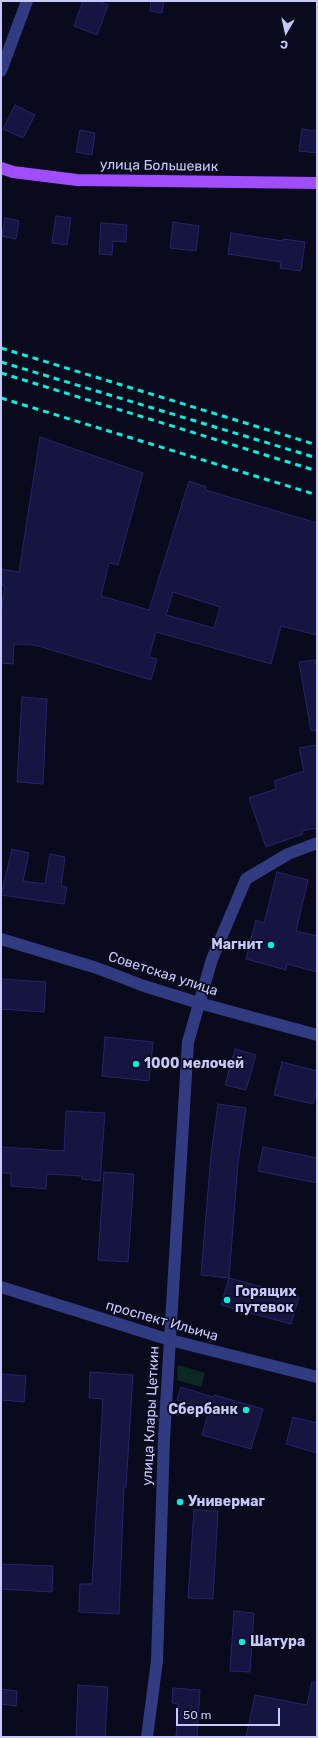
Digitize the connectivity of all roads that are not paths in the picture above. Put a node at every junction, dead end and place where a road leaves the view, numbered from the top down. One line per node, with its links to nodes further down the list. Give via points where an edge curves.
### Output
1 (27, 1): 2 (street)
2 (1, 71)
3 (1, 168): 4 (main road, улица Большевик, via 13,172 77,180)
4 (317, 183)
5 (317, 843): 7 (street, улица Клары Цеткин, via 288,854 246,879 212,959)
6 (1, 938): 7 (street, Советская улица)
7 (199, 1003): 8 (street, Советская улица); 10 (street, улица Клары Цеткин, via 188,1042)
8 (317, 1035)
9 (1, 1287): 10 (street, проспект Ильича)
10 (170, 1340): 11 (street, проспект Ильича); 12 (street, улица Клары Цеткин, via 164,1438 157,1661)
11 (317, 1377)
12 (147, 1737)

